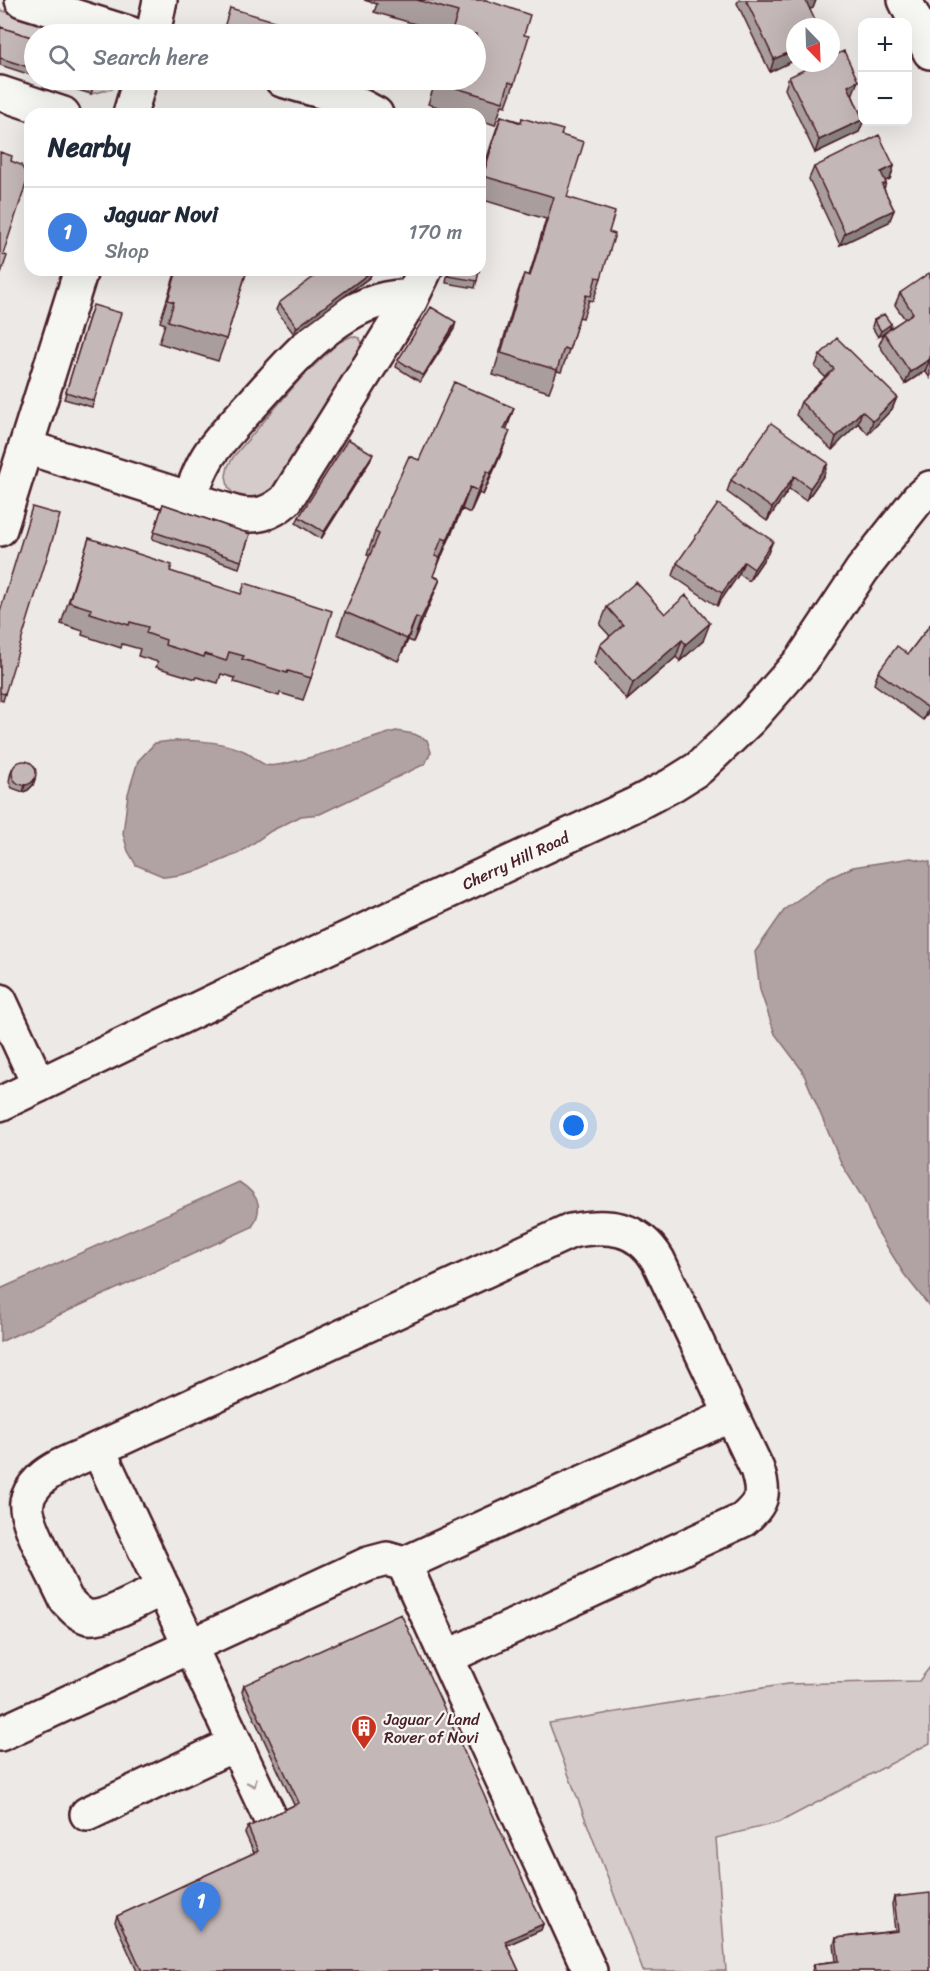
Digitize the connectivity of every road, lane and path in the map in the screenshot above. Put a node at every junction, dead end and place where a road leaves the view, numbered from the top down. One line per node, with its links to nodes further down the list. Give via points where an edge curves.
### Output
1 (22, 0): 4 (street)
2 (160, 0): 5 (street)
3 (905, 0): 6 (street)
4 (99, 24)
5 (155, 24)
6 (930, 52)
7 (137, 90): 11 (street)
8 (317, 90): 12 (street)
9 (0, 93): 10 (street)
10 (45, 108)
11 (132, 108)
12 (365, 108)
13 (79, 276): 16 (street)
14 (422, 276): 15 (street)
15 (410, 301): 18 (street, via 396,297 371,304 314,339 210,453); 18 (street, via 286,500 264,514 249,516)
16 (26, 447): 18 (street); 19 (street)
17 (930, 488): 21 (street, Cherry Hill Road, via 862,570 802,660 750,719 699,768 632,806)
18 (190, 498)
19 (0, 529)
20 (0, 1001): 21 (street)
21 (39, 1085): 22 (street, Cherry Hill Road)
22 (0, 1104)
23 (731, 1415): 24 (street, via 651,1247 625,1232 592,1227 571,1231); 25 (street); 28 (street, via 761,1482 763,1496 743,1520)
24 (98, 1449): 26 (street); 26 (street, via 42,1478 26,1503 28,1519 66,1600 76,1611 90,1617 105,1615)
25 (404, 1564): 27 (street, via 387,1558 368,1564); 28 (street)
26 (163, 1588): 27 (street)
27 (190, 1647): 29 (street); 30 (street)
28 (447, 1657): 33 (street)
29 (0, 1734)
30 (235, 1744): 31 (street); 32 (street, one-way to 32)
31 (87, 1814)
32 (272, 1822)
33 (590, 1971)

